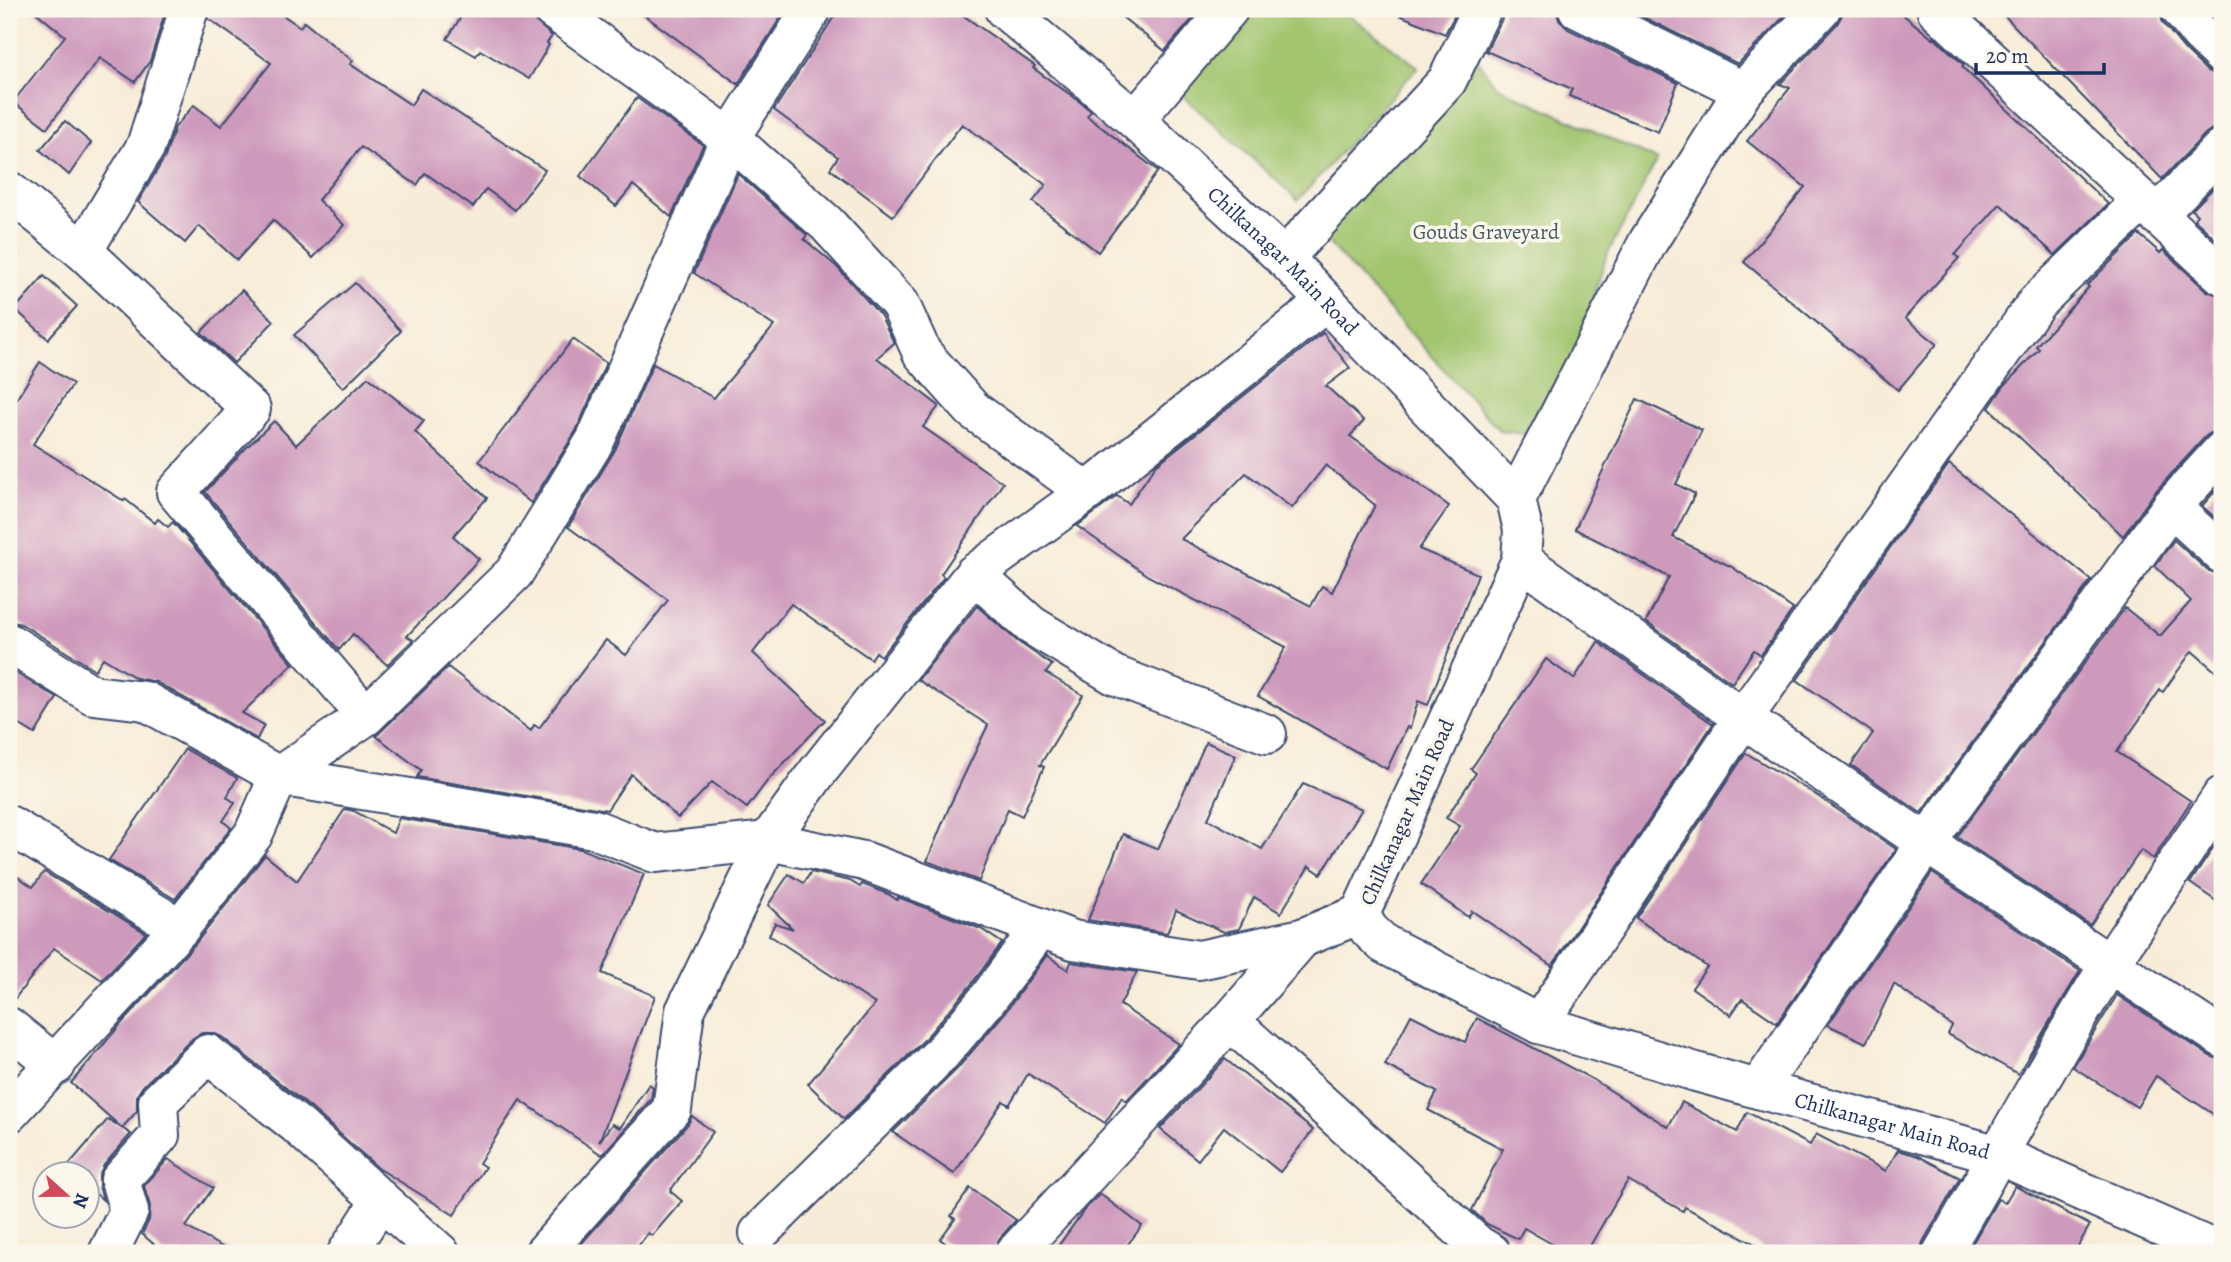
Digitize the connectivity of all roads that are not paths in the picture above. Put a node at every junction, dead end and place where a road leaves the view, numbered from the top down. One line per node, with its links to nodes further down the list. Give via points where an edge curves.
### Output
1 (189, 9): 18 (street, via 146,146)
2 (552, 9): 14 (street)
3 (812, 9): 14 (street)
4 (1004, 9): 13 (street, Chilkanagar Main Road)
5 (1229, 9): 13 (street)
6 (1482, 9): 19 (street, via 1447,81)
7 (1578, 9): 12 (street)
8 (1821, 9): 12 (street)
9 (1936, 9): 17 (street)
10 (2180, 9): 11 (street)
11 (2222, 55)
12 (1743, 91): 24 (street, via 1648,242)
13 (1135, 120): 19 (street, Chilkanagar Main Road)
14 (730, 138): 23 (street, via 827,224 891,294 905,313 922,353 973,410); 30 (street, via 595,441 514,573)
15 (2222, 148): 17 (street)
16 (9, 191): 18 (street)
17 (2149, 208): 20 (street); 31 (street, via 2037,302)
18 (83, 251): 30 (street, via 251,409 176,492)
19 (1284, 258): 21 (street, Chilkanagar Main Road)
20 (2222, 275)
21 (1326, 302): 23 (street); 24 (street, Chilkanagar Main Road)
22 (2222, 451): 25 (street)
23 (1087, 492): 28 (street)
24 (1516, 499): 27 (street, Chilkanagar Main Road, via 1523,530)
25 (2171, 507): 26 (street); 37 (street)
26 (2222, 554)
27 (1521, 560): 31 (street); 38 (street, Chilkanagar Main Road)
28 (974, 574): 32 (street, via 1031,625 1114,675); 36 (street)
29 (9, 643): 33 (street, via 93,695 145,701)
30 (366, 716): 33 (street)
31 (1743, 718): 37 (street); 44 (street)
32 (1267, 734)
33 (279, 776): 36 (street, via 594,830 655,853); 39 (street, via 253,835)
34 (2222, 796): 42 (street)
35 (9, 825): 39 (street)
36 (768, 841): 40 (street, via 864,862); 56 (street, via 685,1012 672,1109)
37 (1926, 843): 42 (street); 48 (street)
38 (1360, 914): 41 (street); 44 (street, Chilkanagar Main Road, via 1384,944)
39 (180, 928): 47 (street)
40 (1040, 928): 41 (street, via 1073,940 1199,960); 52 (street, via 940,1055)
41 (1302, 938): 43 (street)
42 (2109, 964): 46 (street); 50 (street)
43 (1230, 1021): 57 (street); 58 (street)
44 (1539, 1024): 48 (street, Chilkanagar Main Road)
45 (9, 1027): 47 (street)
46 (2222, 1038)
47 (56, 1065): 49 (street)
48 (1758, 1089): 50 (street, Chilkanagar Main Road)
49 (9, 1114)
50 (1999, 1155): 59 (street); 60 (street, Chilkanagar Main Road)
51 (381, 1200): 53 (street, via 208,1054 158,1102 160,1135 120,1180 129,1211); 54 (street); 55 (street)
52 (759, 1233)
53 (108, 1253)
54 (347, 1253)
55 (440, 1253)
56 (544, 1253)
57 (1015, 1253)
58 (1491, 1253)
59 (1942, 1253)
60 (2222, 1253)

